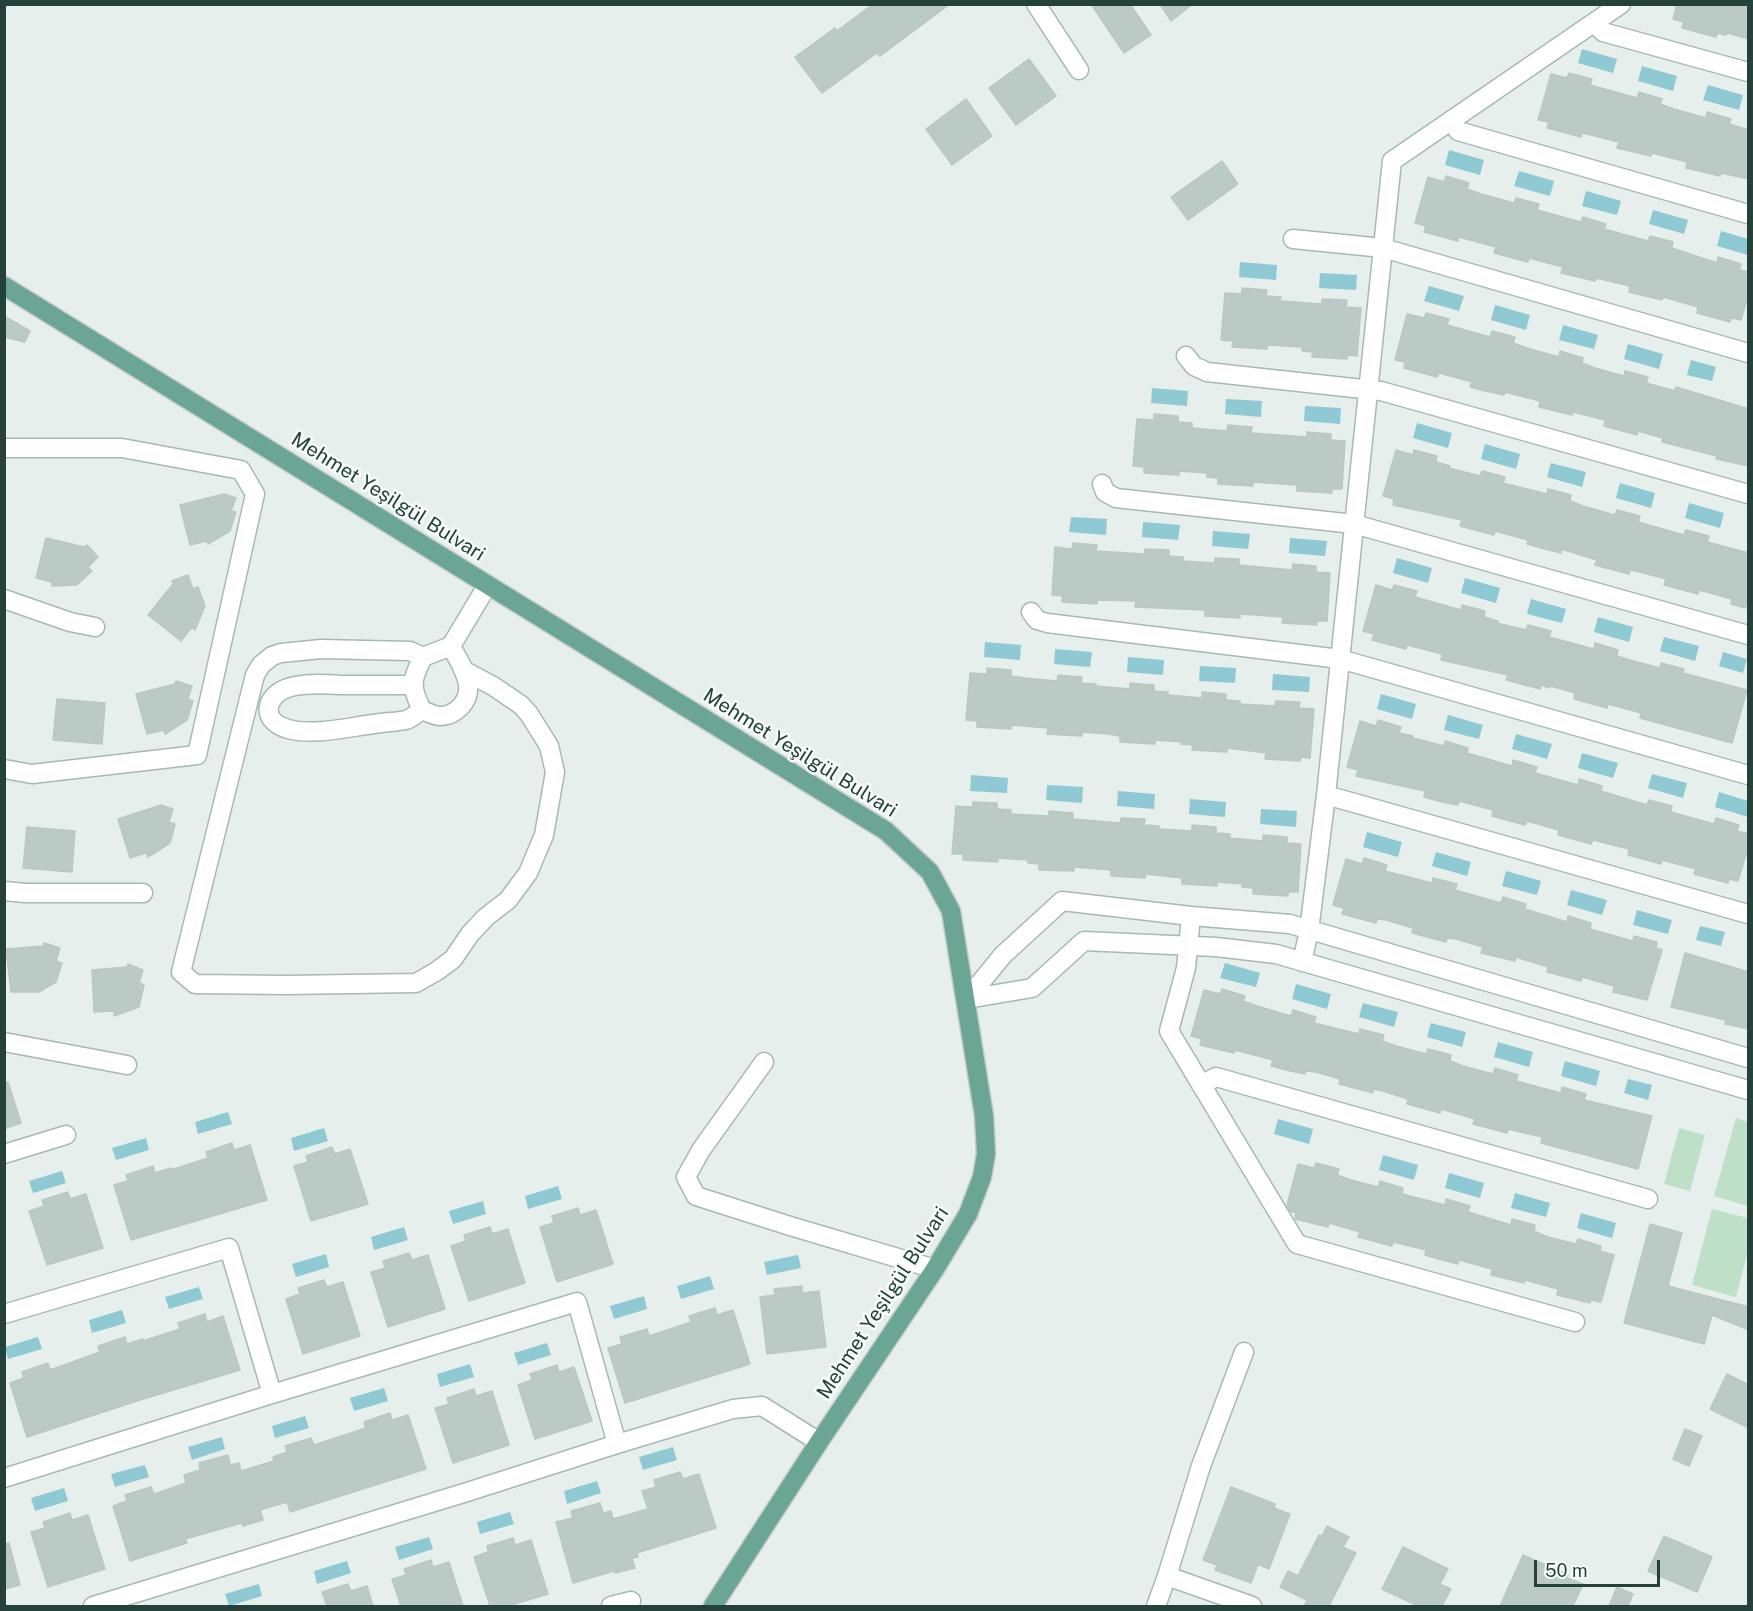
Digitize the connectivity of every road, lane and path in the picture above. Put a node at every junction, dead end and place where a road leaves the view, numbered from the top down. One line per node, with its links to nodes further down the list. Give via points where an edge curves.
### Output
1 (1036, 4): 4 (street)
2 (1620, 4): 3 (street)
3 (1594, 23): 5 (street, via 1603,32); 6 (street)
4 (1079, 70)
5 (1749, 72)
6 (1452, 120): 7 (street, via 1458,131); 9 (street, via 1392,161)
7 (1749, 214)
8 (1293, 239): 9 (street)
9 (1383, 248): 11 (street); 13 (street)
10 (4, 286): 18 (main road, Mehmet Yeşilgül Bulvari)
11 (1749, 353)
12 (1186, 356): 13 (street, via 1194,366 1207,372)
13 (1368, 388): 16 (street); 17 (street)
14 (4, 448): 29 (street, via 122,448 241,470 255,494 197,754 32,774)
15 (1102, 484): 17 (street, via 1105,492 1116,498)
16 (1749, 494)
17 (1354, 524): 22 (street); 25 (street)
18 (487, 586): 23 (street); 41 (main road, Mehmet Yeşilgül Bulvari, via 886,831 930,872 951,911)
19 (4, 599): 21 (street)
20 (1031, 612): 25 (street, via 1037,621 1047,623)
21 (96, 627)
22 (1749, 634)
23 (451, 646): 24 (street); 26 (street)
24 (423, 657): 26 (street, via 410,651 321,649 281,653 261,665 255,675 181,972 195,984 416,983 453,959 470,934 508,900 528,873 544,835 555,772 549,746 521,705); 27 (street)
25 (1340, 659): 30 (street); 31 (street)
26 (463, 670): 28 (street, via 469,693 462,705 453,713 439,716)
27 (414, 685): 28 (street); 28 (street, via 294,686 274,694 269,709 272,718 282,726 307,732 407,719)
28 (422, 711)
29 (4, 769)
30 (1749, 775)
31 (1326, 795): 34 (street); 37 (street)
32 (4, 891): 33 (street)
33 (143, 893)
34 (1749, 914)
35 (1191, 916): 36 (street); 38 (street); 41 (street, via 1062,901 1003,955)
36 (1283, 924): 37 (street); 39 (street)
37 (1309, 930): 40 (street); 43 (street)
38 (1188, 947): 39 (street); 41 (street, via 1084,941 1032,988); 46 (street, via 1169,1031)
39 (1276, 954): 40 (street)
40 (1302, 962): 47 (street)
41 (967, 999): 51 (main road, Mehmet Yeşilgül Bulvari, via 986,1154 968,1214)
42 (4, 1042): 45 (street)
43 (1749, 1058)
44 (764, 1062): 51 (street, via 686,1177 696,1196)
45 (127, 1065)
46 (1201, 1085): 50 (street, via 1216,1077); 53 (street, via 1297,1244)
47 (1749, 1090)
48 (66, 1135): 49 (street)
49 (4, 1154)
50 (1648, 1199)
51 (935, 1269): 56 (main road, Mehmet Yeşilgül Bulvari)
52 (4, 1314): 55 (street, via 229,1248)
53 (1575, 1322)
54 (1244, 1352): 59 (street, via 1201,1466)
55 (272, 1394): 57 (street, via 577,1302); 58 (street)
56 (819, 1442): 57 (street, via 762,1406 734,1409); 63 (main road, Mehmet Yeşilgül Bulvari)
57 (617, 1444): 60 (street)
58 (4, 1478)
59 (1167, 1576): 64 (street); 65 (street)
60 (93, 1606)
61 (610, 1606): 62 (street, via 631,1601)
62 (630, 1606)
63 (713, 1606)
64 (1156, 1606)
65 (1252, 1606)

